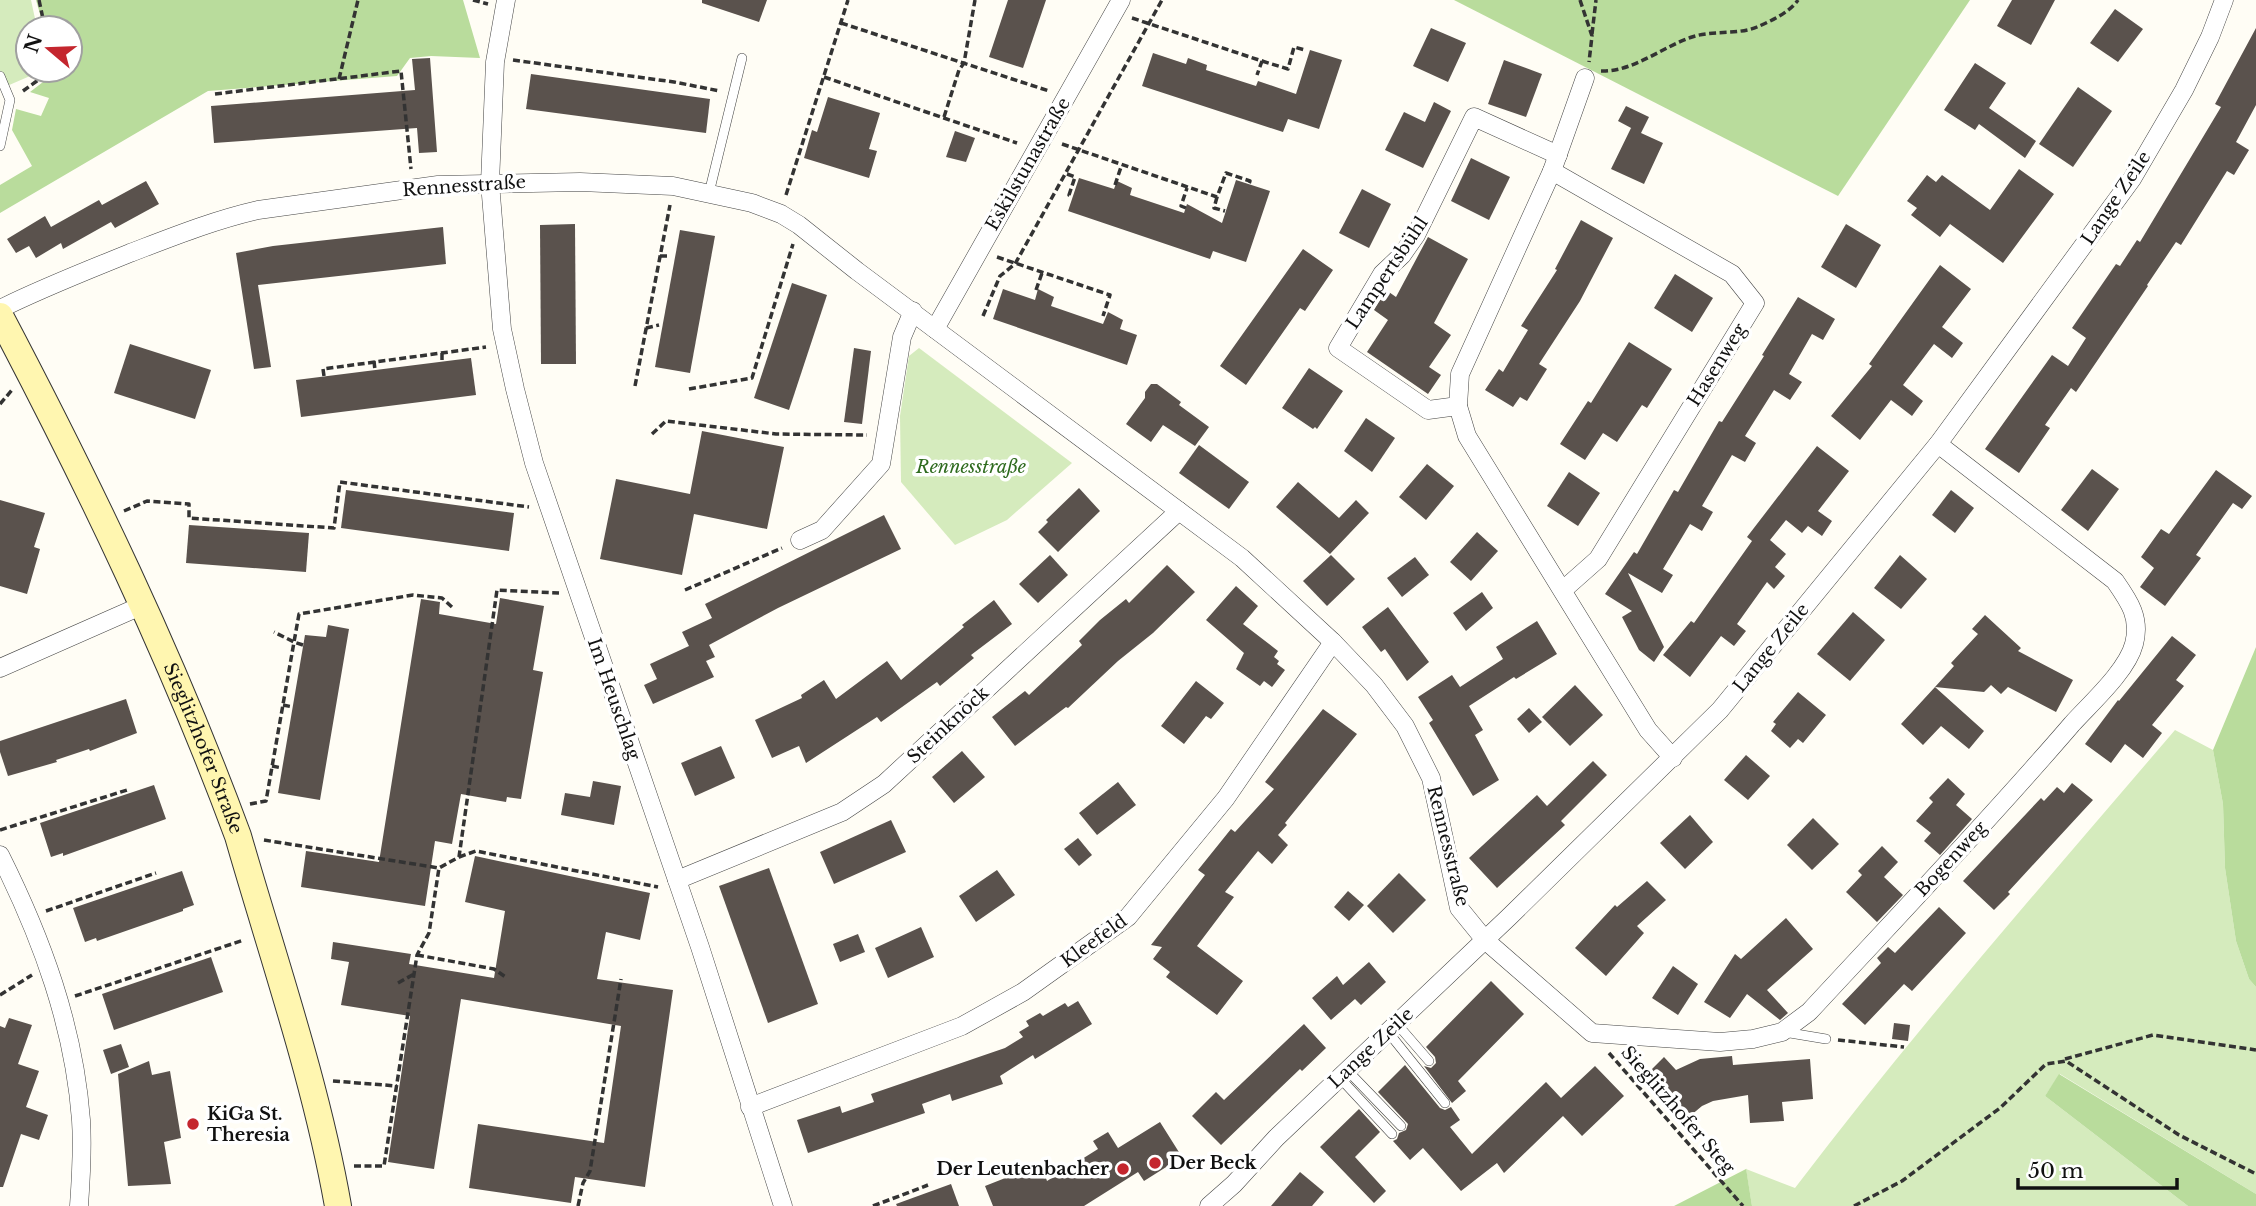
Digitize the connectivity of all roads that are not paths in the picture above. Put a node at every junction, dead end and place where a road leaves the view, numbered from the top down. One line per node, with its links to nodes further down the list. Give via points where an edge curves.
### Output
1 (506, 0): 9 (street, via 495,62)
2 (2224, 0): 16 (street, Lange Zeile, via 2184,90 2132,179)
3 (1118, 6): 14 (street, Eskilstunastraße)
4 (742, 58): 10 (lane)
5 (1586, 74): 8 (street)
6 (0, 76): 7 (lane, via 10,100)
7 (0, 146)
8 (1555, 163): 15 (street, via 1460,373); 15 (street, Lampertsbühl, via 1474,117 1416,235 1382,274 1338,348 1428,410); 19 (street, Hasenweg, via 1732,274 1755,303 1598,559)
9 (490, 183): 10 (street, Rennesstraße, via 673,186); 11 (street, Rennesstraße, via 413,188 232,216 60,281); 25 (street, Im Heuschlag, via 505,344 529,446)
10 (709, 193): 12 (street, Rennesstraße, via 752,203 799,225)
11 (0, 309)
12 (912, 311): 14 (street, Rennesstraße); 18 (street, via 902,337 881,464 822,530)
13 (0, 316): 20 (main road, Sieglitzhofer Straße)
14 (935, 329): 17 (street, Rennesstraße)
15 (1458, 406): 19 (street, via 1466,436)
16 (1938, 444): 23 (street, Lange Zeile, via 1720,710); 28 (street, Bogenweg, via 2115,581 2131,604 2136,623 2133,646 2120,669 2041,761 1809,1012)
17 (1179, 511): 21 (street, Rennesstraße, via 1242,558); 25 (street, Steinknöck, via 884,784 842,811)
18 (800, 540)
19 (1563, 590): 23 (street, via 1648,730)
20 (143, 605): 22 (street); 37 (main road, Sieglitzhofer Straße, via 238,836 310,1086)
21 (1332, 642): 26 (street, Rennesstraße, via 1405,726 1431,778 1459,908); 33 (street, Kleefeld, via 1226,798 1128,918 1023,992 962,1026)
22 (0, 668)
23 (1673, 758): 26 (street, Lange Zeile)
24 (0, 855): 36 (street, via 30,916 60,1001 79,1101)
25 (677, 880): 33 (street, Im Heuschlag)
26 (1485, 940): 27 (street, Lange Zeile); 28 (street, Bogenweg, via 1592,1032 1720,1042)
27 (1392, 1028): 30 (lane); 31 (street, Lange Zeile); 32 (lane)
28 (1782, 1032): 29 (lane)
29 (1826, 1039)
30 (1429, 1061)
31 (1343, 1074): 34 (lane); 35 (lane); 39 (street, Lange Zeile)
32 (1445, 1103)
33 (750, 1107): 38 (street, Im Heuschlag)
34 (1401, 1126)
35 (1392, 1134)
36 (79, 1206)
37 (338, 1206)
38 (783, 1206)
39 (1209, 1206)

